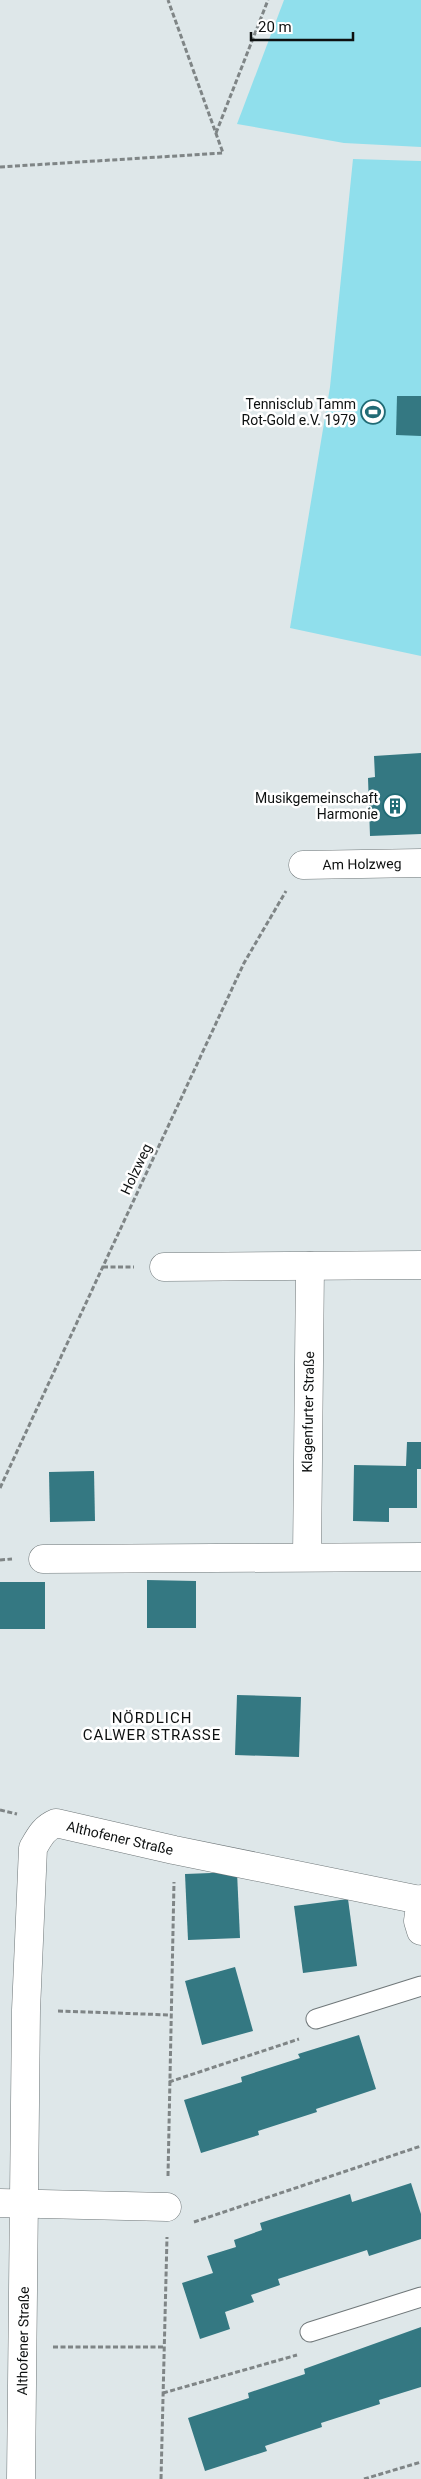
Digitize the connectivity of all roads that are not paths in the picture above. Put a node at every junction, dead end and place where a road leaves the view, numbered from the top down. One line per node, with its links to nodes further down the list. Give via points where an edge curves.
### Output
1 (421, 863): 2 (street, Am Holzweg)
2 (303, 865)
3 (421, 1265): 4 (street)
4 (310, 1266): 5 (street); 6 (street, Klagenfurter Straße)
5 (164, 1267)
6 (306, 1557): 7 (street); 8 (street)
7 (421, 1557)
8 (43, 1559)
9 (420, 1900): 10 (street, via 418,1921); 13 (street, Althofener Straße, via 56,1823 48,1827 33,1848 26,2010)
10 (421, 1931)
11 (421, 1986): 12 (lane)
12 (316, 2019)
13 (12, 2203): 14 (street); 17 (street, Althofener Straße, via 23,2346)
14 (168, 2219)
15 (421, 2297): 16 (lane)
16 (310, 2332)
17 (21, 2479)

